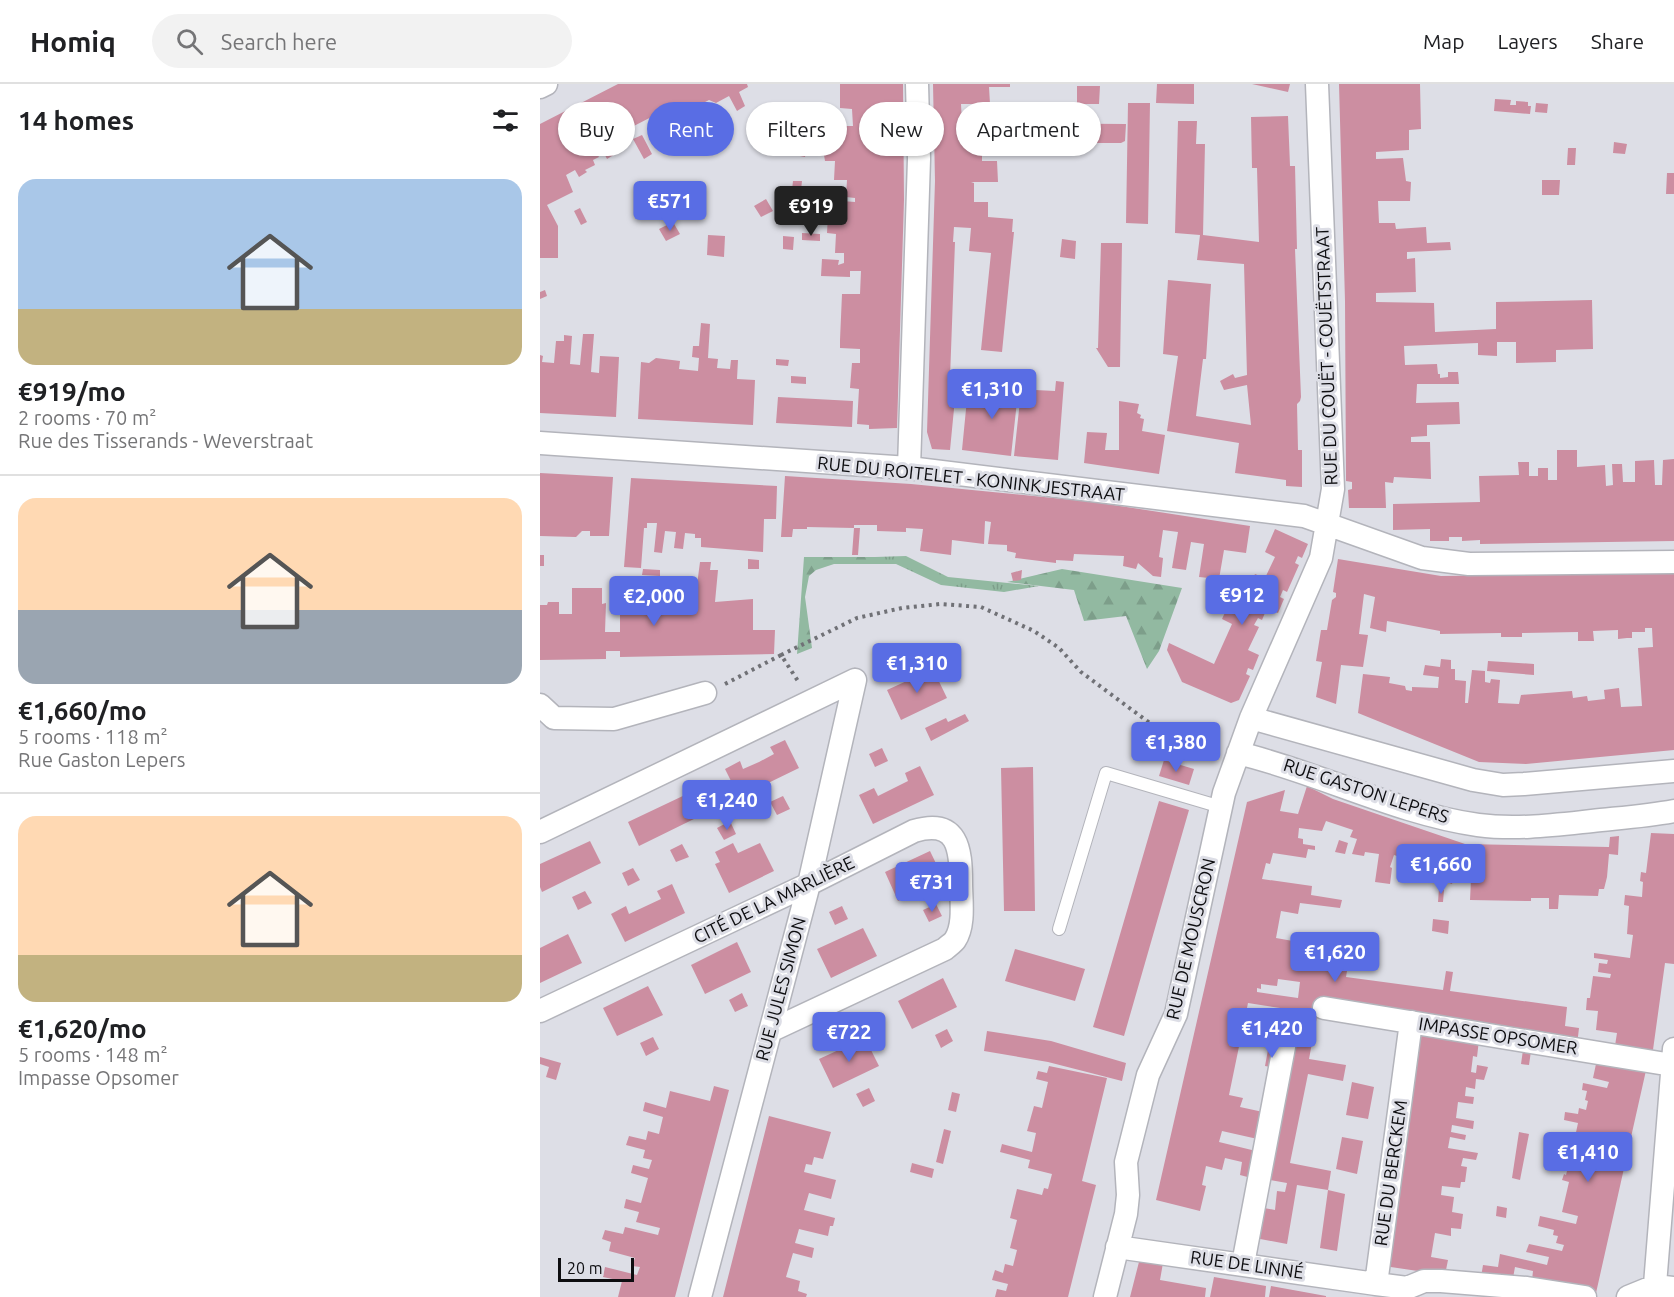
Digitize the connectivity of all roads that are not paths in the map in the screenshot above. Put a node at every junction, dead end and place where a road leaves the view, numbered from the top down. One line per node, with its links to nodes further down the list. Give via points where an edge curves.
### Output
1 (546, 84): 4 (street)
2 (917, 84): 6 (street, via 919,159)
3 (1317, 84): 7 (street, RUE DU COUËT - COUËTSTRAAT, via 1334,489)
4 (540, 87)
5 (540, 443): 6 (street, RUE DU ROITELET - KONINKJESTRAAT)
6 (909, 468): 7 (street, RUE DU ROITELET - KONINKJESTRAAT, via 1304,516)
7 (1328, 524): 8 (street, RUE DU ROITELET - KONINKJESTRAAT, via 1422,558 1469,564); 11 (street, RUE DU COUËT - COUËTSTRAAT, via 1321,558)
8 (1674, 562)
9 (705, 693): 10 (street, via 614,719 554,718)
10 (540, 705)
11 (1251, 718): 12 (street, RUE DU COUËT - COUËTSTRAAT); 13 (street, via 1503,785)
12 (1237, 755): 14 (street, RUE DE MOUSCRON); 15 (street, RUE GASTON LEPERS, via 1285,765 1426,813 1477,825 1542,826)
13 (1674, 771)
14 (1221, 807): 18 (lane, via 1106,773); 25 (street, RUE DE MOUSCRON, via 1176,1014 1148,1075 1126,1161 1128,1195)
15 (1674, 811)
16 (540, 832): 17 (street, RUE JULES SIMON, via 855,680)
17 (809, 884): 20 (street, CITÉ DE LA MARLIÈRE); 22 (street, RUE JULES SIMON); 22 (street, CITÉ DE LA MARLIÈRE, via 914,831 938,829 952,836 959,850 961,920 956,939 945,949)
18 (1059, 929)
19 (1324, 1008): 21 (street, IMPASSE OPSOMER)
20 (540, 1011)
21 (1411, 1023): 24 (street, IMPASSE OPSOMER); 27 (street, RUE DU BERCKEM)
22 (770, 1031): 30 (street, RUE JULES SIMON)
23 (1287, 1031): 26 (street)
24 (1673, 1057): 28 (street)
25 (1118, 1246): 26 (street, RUE DE LINNÉ); 31 (street, RUE DE MOUSCRON)
26 (1243, 1264): 27 (street, RUE DE LINNÉ)
27 (1376, 1284): 29 (street)
28 (1661, 1290): 33 (street)
29 (1406, 1292): 32 (street, via 1424,1281 1441,1281)
30 (700, 1297)
31 (1105, 1297)
32 (1585, 1297)
33 (1628, 1297)

